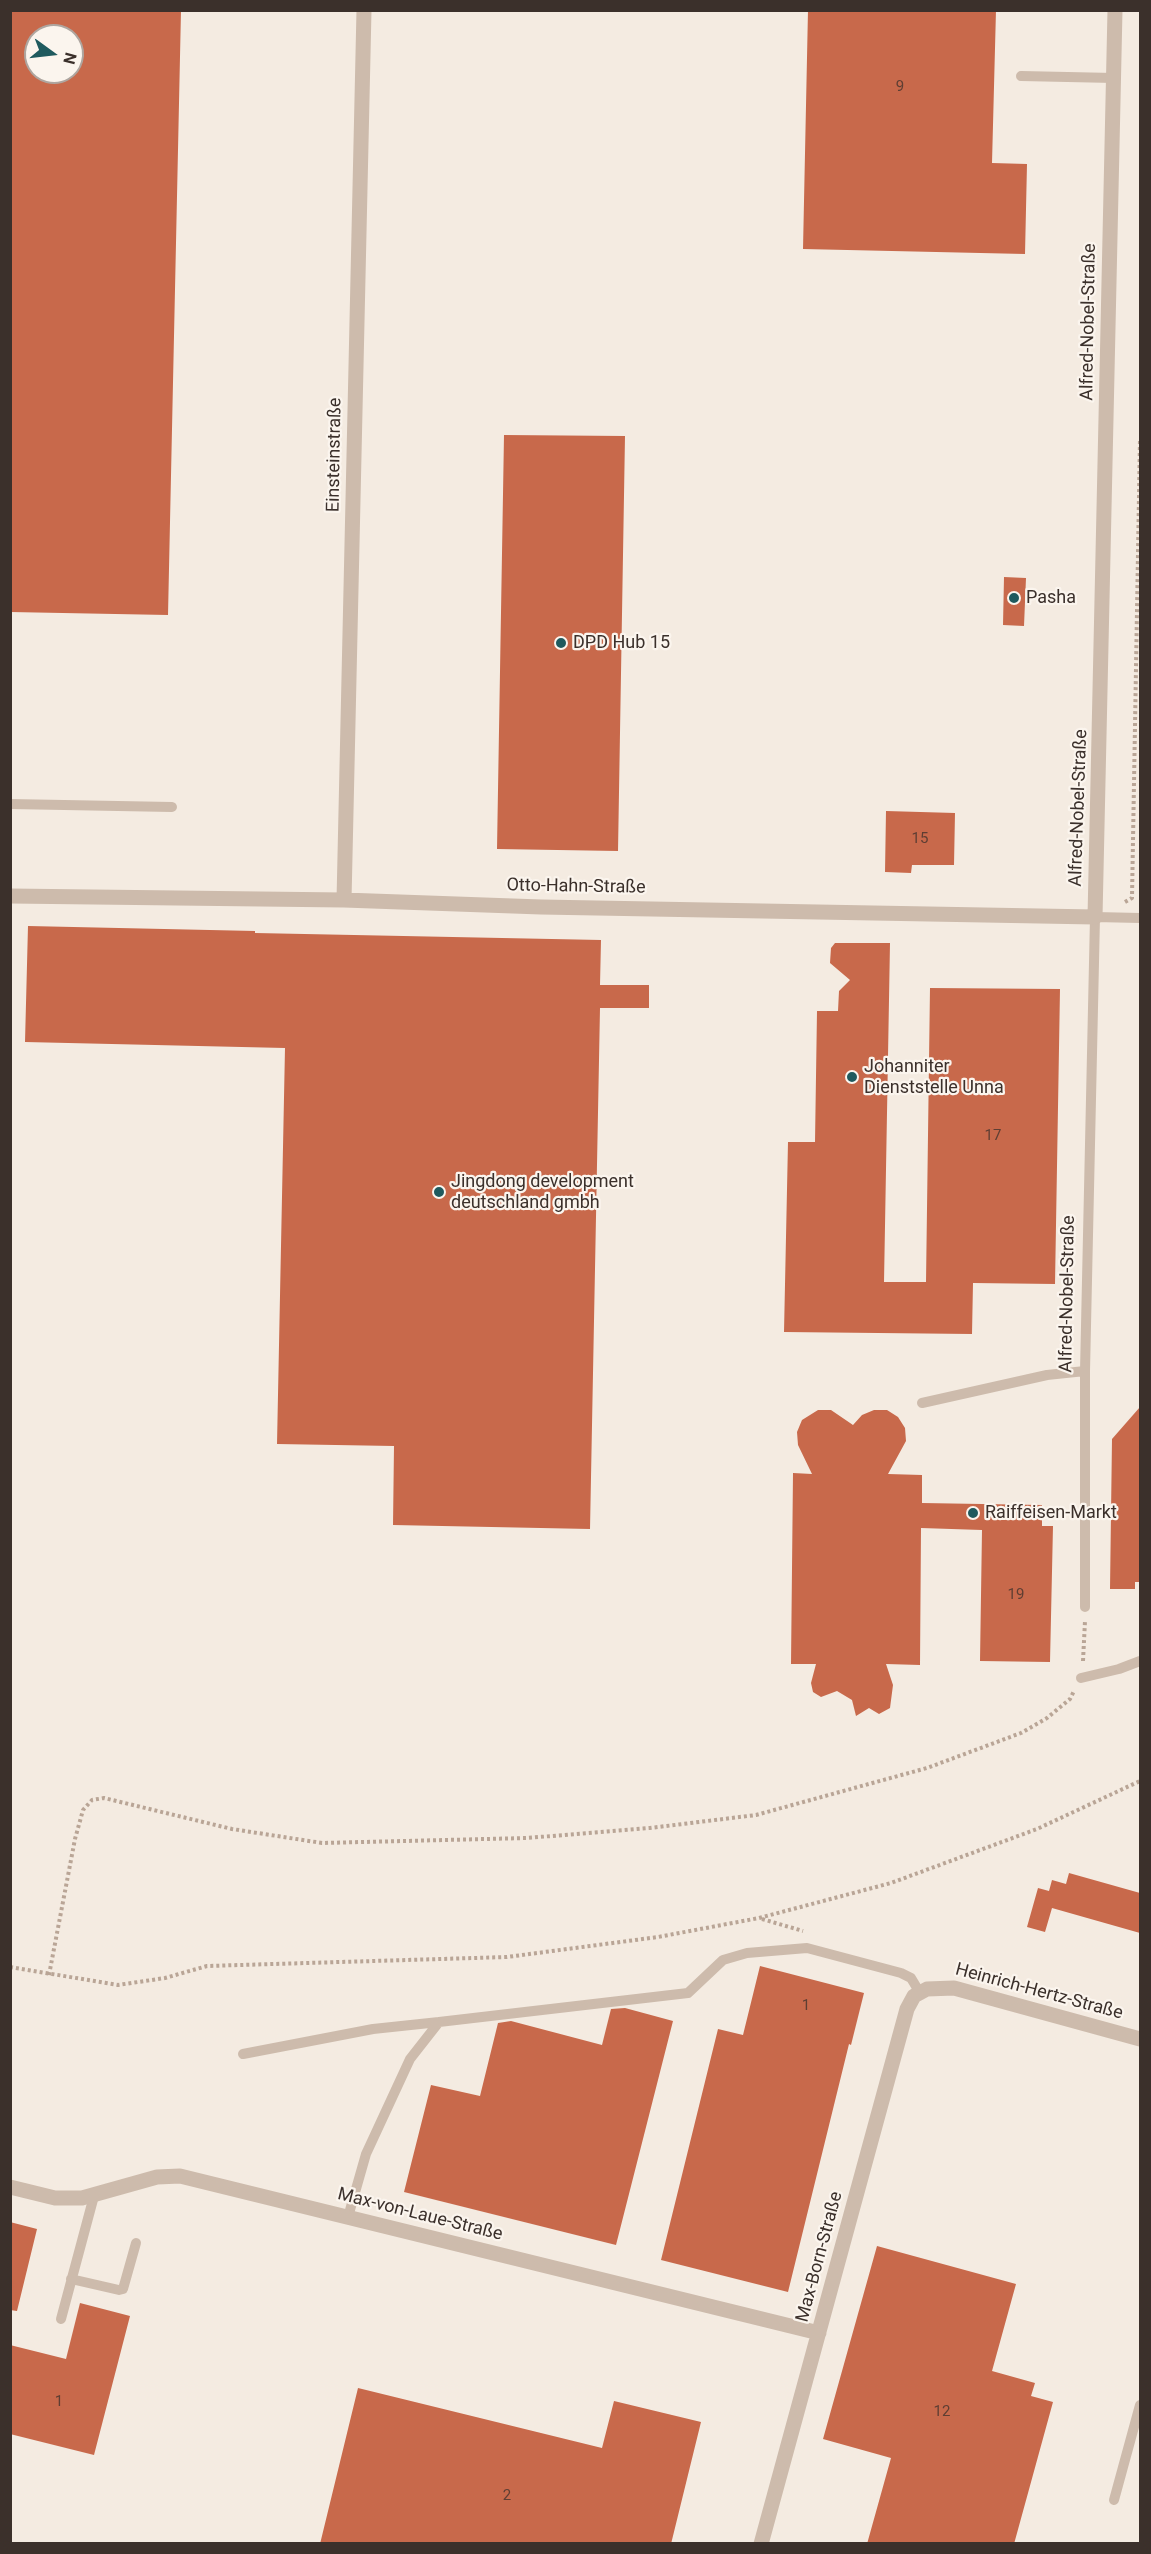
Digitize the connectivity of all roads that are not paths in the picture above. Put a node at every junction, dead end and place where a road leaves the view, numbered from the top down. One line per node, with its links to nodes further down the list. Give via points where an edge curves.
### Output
1 (364, 10): 8 (street, Einsteinstraße)
2 (1115, 10): 4 (street, Alfred-Nobel-Straße)
3 (1021, 76): 4 (lane)
4 (1114, 78): 9 (street, Alfred-Nobel-Straße)
5 (10, 804): 6 (lane)
6 (172, 807)
7 (10, 896): 8 (street, Otto-Hahn-Straße)
8 (344, 900): 9 (street, Otto-Hahn-Straße)
9 (1095, 917): 10 (lane, Otto-Hahn-Straße); 11 (lane, Alfred-Nobel-Straße)
10 (1140, 918)
11 (1086, 1371): 12 (lane, via 1047,1375); 13 (lane, Alfred-Nobel-Straße)
12 (922, 1402)
13 (1085, 1607)
14 (1140, 1661): 15 (lane)
15 (1081, 1678)
16 (924, 1991): 17 (lane, via 901,1973 807,1948 747,1953 723,1960 688,1993); 18 (street, Heinrich-Hertz-Straße, via 954,1988); 26 (street, Max-Born-Straße, via 914,1996 907,2009)
17 (439, 2022): 19 (lane, via 373,2029); 22 (lane, via 410,2059 366,2154)
18 (1140, 2039)
19 (243, 2055)
20 (10, 2187): 21 (street, Max-von-Laue-Straße, via 55,2198)
21 (94, 2196): 22 (street, Max-von-Laue-Straße, via 157,2177 180,2176); 24 (lane)
22 (348, 2217): 26 (street, Max-von-Laue-Straße)
23 (136, 2243): 24 (lane, via 123,2289)
24 (71, 2279): 25 (lane)
25 (61, 2319)
26 (819, 2333): 29 (street, Max-Born-Straße)
27 (1140, 2405): 28 (lane)
28 (1114, 2500)
29 (761, 2544)

